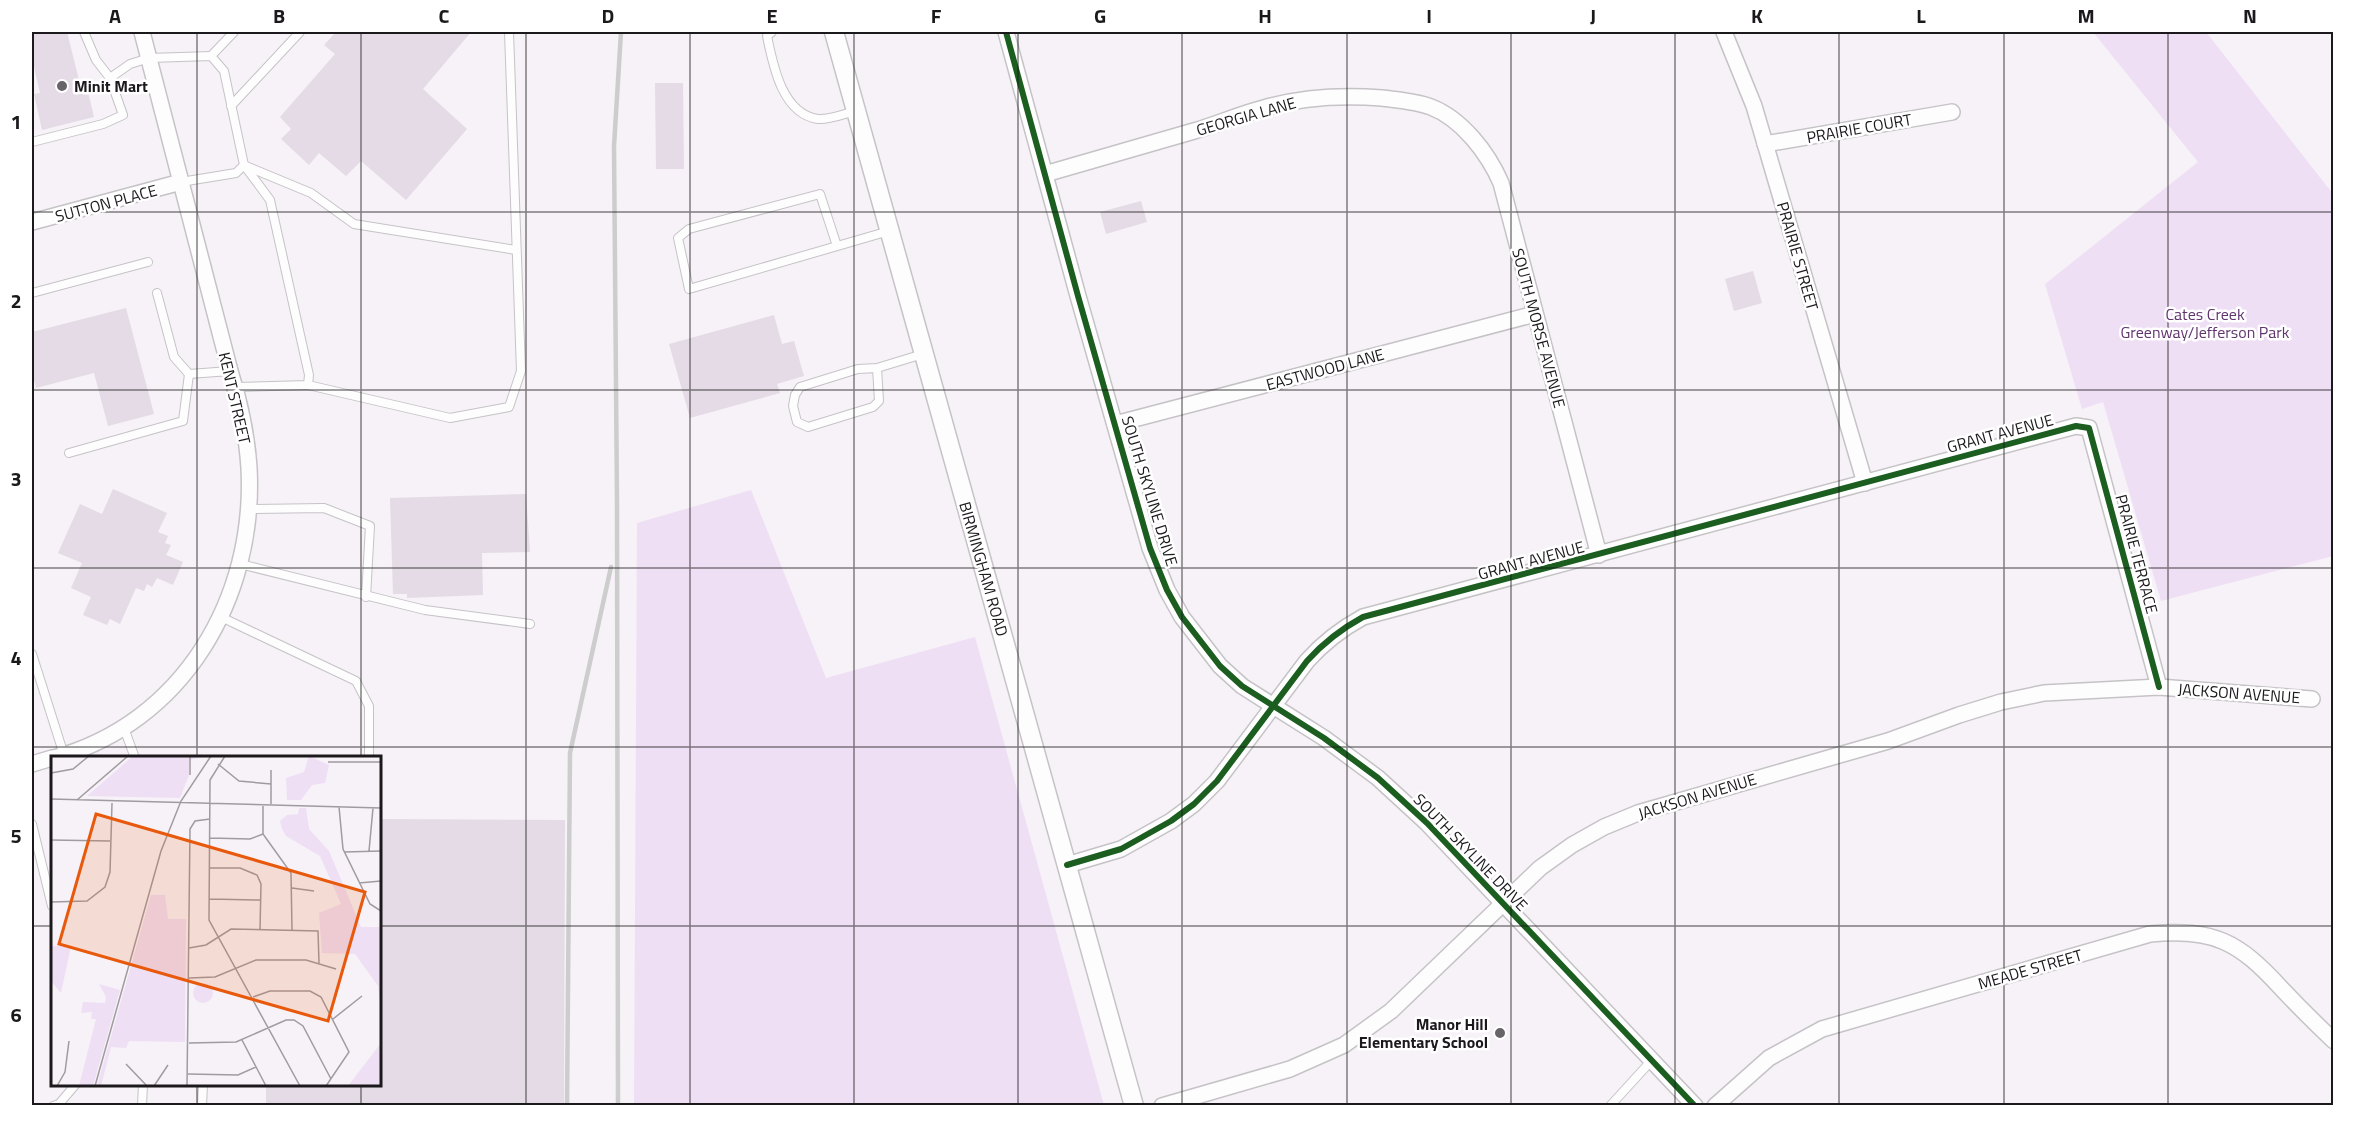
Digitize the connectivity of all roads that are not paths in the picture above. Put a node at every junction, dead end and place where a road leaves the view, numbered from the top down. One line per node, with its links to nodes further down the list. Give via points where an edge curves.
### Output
1 (84, 32): 12 (lane, via 96,60)
2 (142, 32): 11 (street, KENT STREET)
3 (234, 32): 10 (lane)
4 (300, 32): 13 (lane)
5 (509, 32): 25 (lane)
6 (772, 32): 14 (lane, via 767,36 772,59 786,97 802,114 820,119)
7 (834, 32): 14 (street, BIRMINGHAM ROAD)
8 (1006, 32): 20 (street, SOUTH SKYLINE DRIVE)
9 (1724, 32): 18 (street, PRAIRIE STREET)
10 (211, 56): 11 (lane); 13 (lane, via 224,71)
11 (149, 58): 12 (lane, via 130,64); 21 (street, KENT STREET)
12 (110, 78): 17 (lane, via 123,115)
13 (231, 106): 19 (lane)
14 (855, 111): 23 (street, BIRMINGHAM ROAD)
15 (1952, 112): 18 (street, PRAIRIE COURT)
16 (1448, 118): 20 (street, GEORGIA LANE, via 1431,107 1398,100 1330,97 1296,101); 29 (street, SOUTH MORSE AVENUE, via 1481,148 1498,177)
17 (32, 142)
18 (1765, 144): 39 (street, PRAIRIE STREET)
19 (244, 165): 21 (lane, via 236,173); 25 (lane, via 311,193 354,224); 34 (lane, via 270,200)
20 (1045, 174): 36 (street, SOUTH SKYLINE DRIVE)
21 (181, 182): 22 (street, SUTTON PLACE); 32 (street, KENT STREET)
22 (32, 222)
23 (889, 231): 24 (lane); 30 (street, BIRMINGHAM ROAD)
24 (837, 246): 24 (lane, via 689,289 678,238 689,228 820,194)
25 (516, 250): 34 (lane, via 520,370 509,406 450,418)
26 (148, 262): 27 (lane)
27 (32, 293)
28 (157, 293): 33 (lane, via 174,357)
29 (1535, 314): 36 (street, EASTWOOD LANE); 41 (street, SOUTH MORSE AVENUE)
30 (923, 354): 31 (lane); 59 (street, BIRMINGHAM ROAD)
31 (877, 368): 31 (lane, via 858,369 800,387 793,406 797,422 808,427 873,407 879,401)
32 (230, 371): 33 (lane); 35 (street, KENT STREET)
33 (189, 374): 38 (lane, via 183,421)
34 (308, 385): 35 (lane)
35 (235, 387): 40 (street, KENT STREET, via 246,433)
36 (1115, 424): 49 (street, SOUTH SKYLINE DRIVE, via 1150,548 1182,617 1220,666)
37 (2089, 428): 39 (street, GRANT AVENUE, via 2076,426); 47 (street, PRAIRIE TERRACE)
38 (69, 453)
39 (1865, 483): 41 (street, GRANT AVENUE)
40 (248, 508): 42 (street, KENT STREET); 43 (lane, via 324,508 370,526)
41 (1599, 555): 49 (street, GRANT AVENUE, via 1363,617 1323,643)
42 (240, 564): 43 (lane); 44 (street, KENT STREET)
43 (366, 597): 45 (lane, via 425,610)
44 (221, 617): 50 (street, KENT STREET, via 174,687); 54 (lane, via 356,681 369,706)
45 (530, 624)
46 (32, 654): 51 (lane)
47 (2159, 687): 48 (street, JACKSON AVENUE); 61 (street, JACKSON AVENUE, via 2074,690 2001,702 1888,741 1638,813 1572,845)
48 (2312, 699)
49 (1273, 706): 59 (street, GRANT AVENUE, via 1217,781 1172,821 1121,849); 61 (street, SOUTH SKYLINE DRIVE, via 1378,778)
50 (124, 728): 52 (street, KENT STREET, via 82,750); 53 (lane)
51 (57, 756)
52 (61, 756)
53 (134, 756)
54 (369, 756)
55 (51, 759): 56 (street, KENT STREET)
56 (32, 764)
57 (32, 824): 58 (lane)
58 (33, 833): 60 (lane)
59 (1066, 865): 70 (street, BIRMINGHAM ROAD)
60 (51, 902)
61 (1503, 903): 63 (street, SOUTH SKYLINE DRIVE); 71 (street, JACKSON AVENUE, via 1391,1011 1344,1045 1290,1069)
62 (2334, 1041): 74 (street, MEADE STREET, via 2241,950 2204,935 2150,934 1822,1029 1769,1058)
63 (1652, 1060): 72 (lane); 73 (street, SOUTH SKYLINE DRIVE)
64 (74, 1086): 67 (lane)
65 (143, 1086): 68 (lane)
66 (203, 1086): 69 (lane)
67 (53, 1106)
68 (142, 1106)
69 (202, 1106)
70 (1134, 1106)
71 (1162, 1106)
72 (1610, 1106)
73 (1695, 1106)
74 (1715, 1106)

